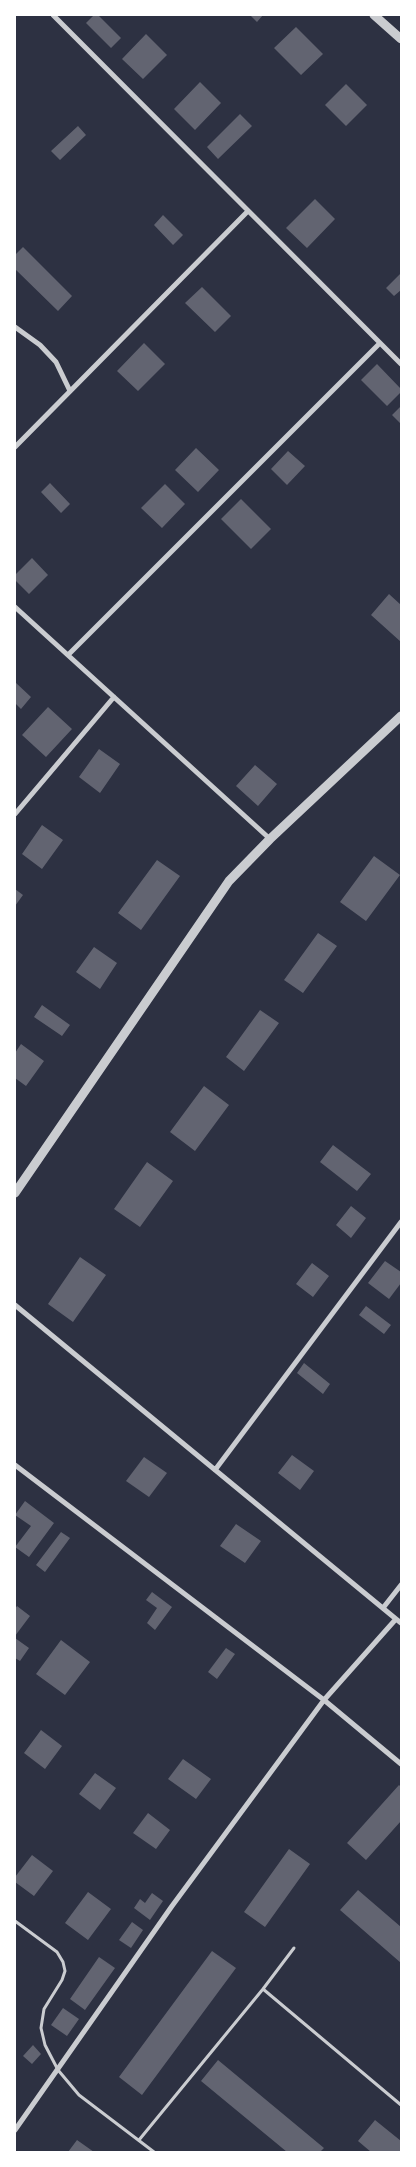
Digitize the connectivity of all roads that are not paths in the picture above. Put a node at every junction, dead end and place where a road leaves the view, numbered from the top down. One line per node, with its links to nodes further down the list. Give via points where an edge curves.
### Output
1 (52, 15): 4 (street)
2 (374, 15): 3 (street)
3 (401, 39)
4 (248, 211): 6 (street); 8 (street)
5 (15, 327): 8 (street, via 40,345 56,362)
6 (380, 343): 7 (street); 11 (street)
7 (401, 364)
8 (70, 391): 9 (street)
9 (15, 446)
10 (15, 607): 11 (street)
11 (68, 655): 12 (street)
12 (114, 697): 14 (street); 15 (street)
13 (401, 716): 15 (street)
14 (15, 814)
15 (270, 839): 16 (street, via 229,882)
16 (17, 1187)
17 (401, 1222): 20 (street)
18 (15, 1305): 20 (street)
19 (15, 1465): 24 (street)
20 (215, 1470): 22 (street)
21 (401, 1585): 22 (street)
22 (383, 1608): 23 (street)
23 (399, 1621): 24 (street)
24 (324, 1700): 25 (street); 29 (street, via 172,1906)
25 (401, 1764)
26 (15, 1921): 29 (lane, via 57,1952 63,1962 62,1980 44,2009 41,2028 45,2045)
27 (294, 1948): 28 (lane)
28 (263, 1989): 30 (lane); 32 (lane)
29 (58, 2070): 31 (street); 32 (lane, via 79,2095)
30 (401, 2105)
31 (15, 2130)
32 (139, 2140): 33 (lane)
33 (154, 2152)

